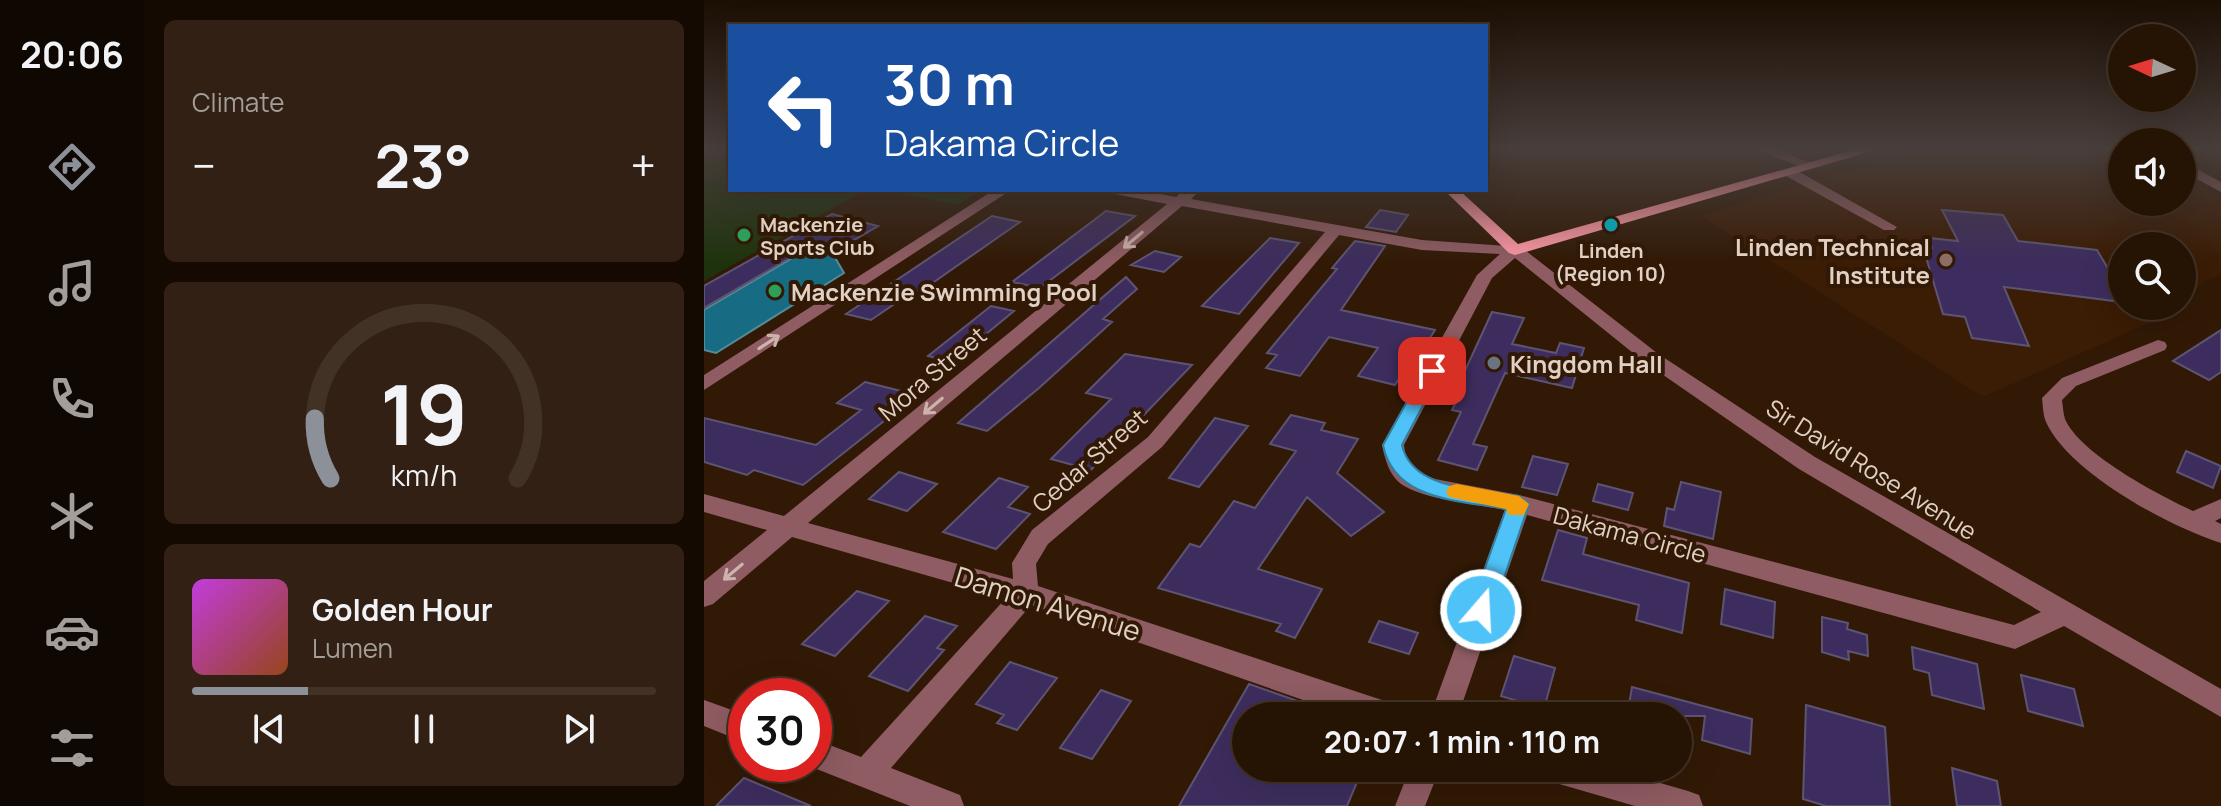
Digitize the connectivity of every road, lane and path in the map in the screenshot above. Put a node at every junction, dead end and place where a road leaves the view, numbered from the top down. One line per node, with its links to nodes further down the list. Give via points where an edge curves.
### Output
1 (1742, 187): 9 (main road)
2 (1816, 187): 7 (street)
3 (1001, 192): 11 (street, one-way to 3)
4 (1144, 192): 6 (street)
5 (1453, 192): 9 (main road)
6 (1187, 195): 8 (street); 16 (street, Mora Street, one-way to 16)
7 (1889, 227)
8 (1336, 229): 9 (street, via 1422,245); 18 (street, Cedar Street, via 1155,442 1040,537 1024,563)
9 (1515, 250): 13 (street, Dakama Circle, via 1485,275 1393,445 1396,462 1409,478); 20 (street, Sir David Rose Avenue, via 1650,357 1807,463)
10 (2158, 346): 15 (street, via 2069,382 2052,398 2055,420 2108,472)
11 (704, 384)
12 (704, 503): 16 (street, Damon Avenue)
13 (1519, 504): 20 (street, Dakama Circle, via 2015,637); 22 (street)
14 (2221, 508): 15 (street)
15 (2193, 521): 17 (street)
16 (787, 526): 18 (street, Damon Avenue); 19 (street, Mora Street, one-way to 19)
17 (2221, 534)
18 (1026, 593): 21 (street, Damon Avenue); 27 (street)
19 (704, 596)
20 (2063, 614): 23 (street, Sir David Rose Avenue)
21 (1347, 702)
22 (1449, 702)
23 (2221, 704)
24 (704, 713): 25 (street)
25 (728, 722)
26 (832, 761): 27 (street)
27 (866, 774): 30 (street)
28 (1419, 782): 31 (street)
29 (1605, 782): 32 (street)
30 (949, 806)
31 (1410, 806)
32 (1688, 806)

